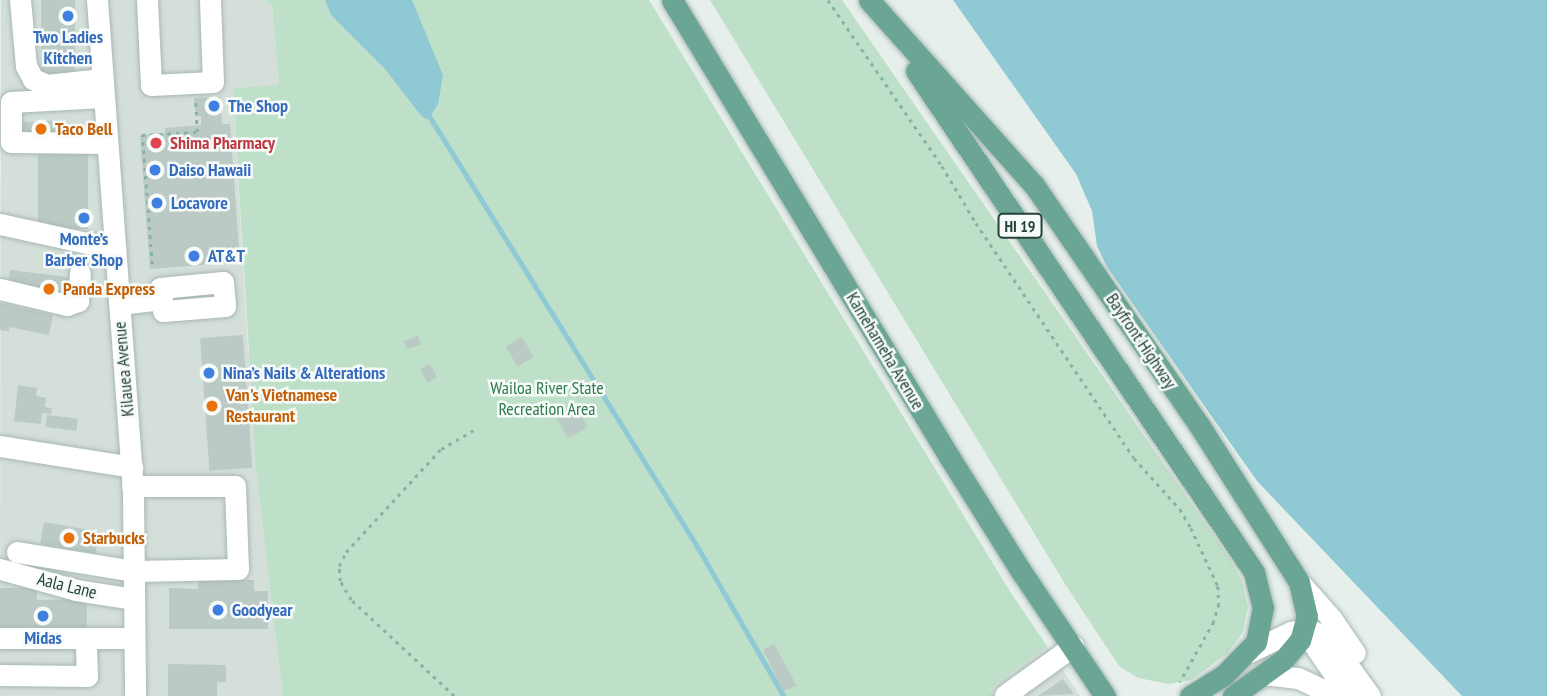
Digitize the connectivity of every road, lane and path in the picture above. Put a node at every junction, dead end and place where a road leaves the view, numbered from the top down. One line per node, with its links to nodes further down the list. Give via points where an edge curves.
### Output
1 (20, 0): 8 (street, via 26,66 33,79 47,85)
2 (97, 0): 8 (street, Kilauea Avenue)
3 (147, 0): 4 (street, via 151,85 213,82)
4 (210, 0)
5 (673, 0): 30 (main road, Kamehameha Avenue, via 950,458)
6 (828, 0): 34 (path, via 1133,458 1180,509 1191,528 1217,586 1219,604 1214,622 1190,660)
7 (868, 0): 24 (main road, Bayfront Highway / HI 19, via 1039,191 1199,425); 31 (main road, Bayfront Highway / HI 19, via 1254,572 1262,595 1263,619)
8 (102, 88): 10 (street, Kilauea Avenue); 10 (street, via 11,102 11,142)
9 (195, 95): 13 (path, via 197,132 142,135)
10 (107, 144): 12 (street, Kilauea Avenue)
11 (0, 224): 12 (street)
12 (115, 249): 17 (street, Kilauea Avenue)
13 (152, 264)
14 (80, 273): 15 (street, via 78,300 67,305)
15 (0, 289)
16 (162, 299): 17 (street)
17 (119, 304): 20 (street, Kilauea Avenue)
18 (475, 429): 37 (path, via 441,449 346,552 339,566 340,581 351,600)
19 (0, 446): 20 (street)
20 (132, 477): 23 (street, Kilauea Avenue); 23 (street, via 235,486 238,569)
21 (17, 552): 23 (street)
22 (0, 569): 25 (street, Aala Lane, via 76,590)
23 (134, 571): 25 (street, Kilauea Avenue)
24 (1299, 582): 26 (main road, Bayfront Highway / HI 19, via 1307,607); 43 (street, via 1331,618)
25 (134, 599): 29 (street, Kilauea Avenue)
26 (1304, 630): 31 (street); 32 (main road, via 1290,654); 41 (street); 42 (street, via 1332,643)
27 (0, 638): 28 (street)
28 (86, 638): 29 (street); 33 (street, via 87,676)
29 (134, 639): 36 (street, Kilauea Avenue)
30 (1073, 646): 35 (street); 38 (main road, Kamehameha Avenue)
31 (1250, 652): 34 (main road, Bayfront Highway / HI 19, via 1224,675)
32 (1264, 674): 39 (main road); 40 (street, via 1298,678)
33 (0, 675)
34 (1184, 691)
35 (1005, 695)
36 (135, 696)
37 (454, 696)
38 (1105, 696)
39 (1233, 696)
40 (1336, 696)
41 (1349, 696)
42 (1370, 696)
43 (1383, 696)

